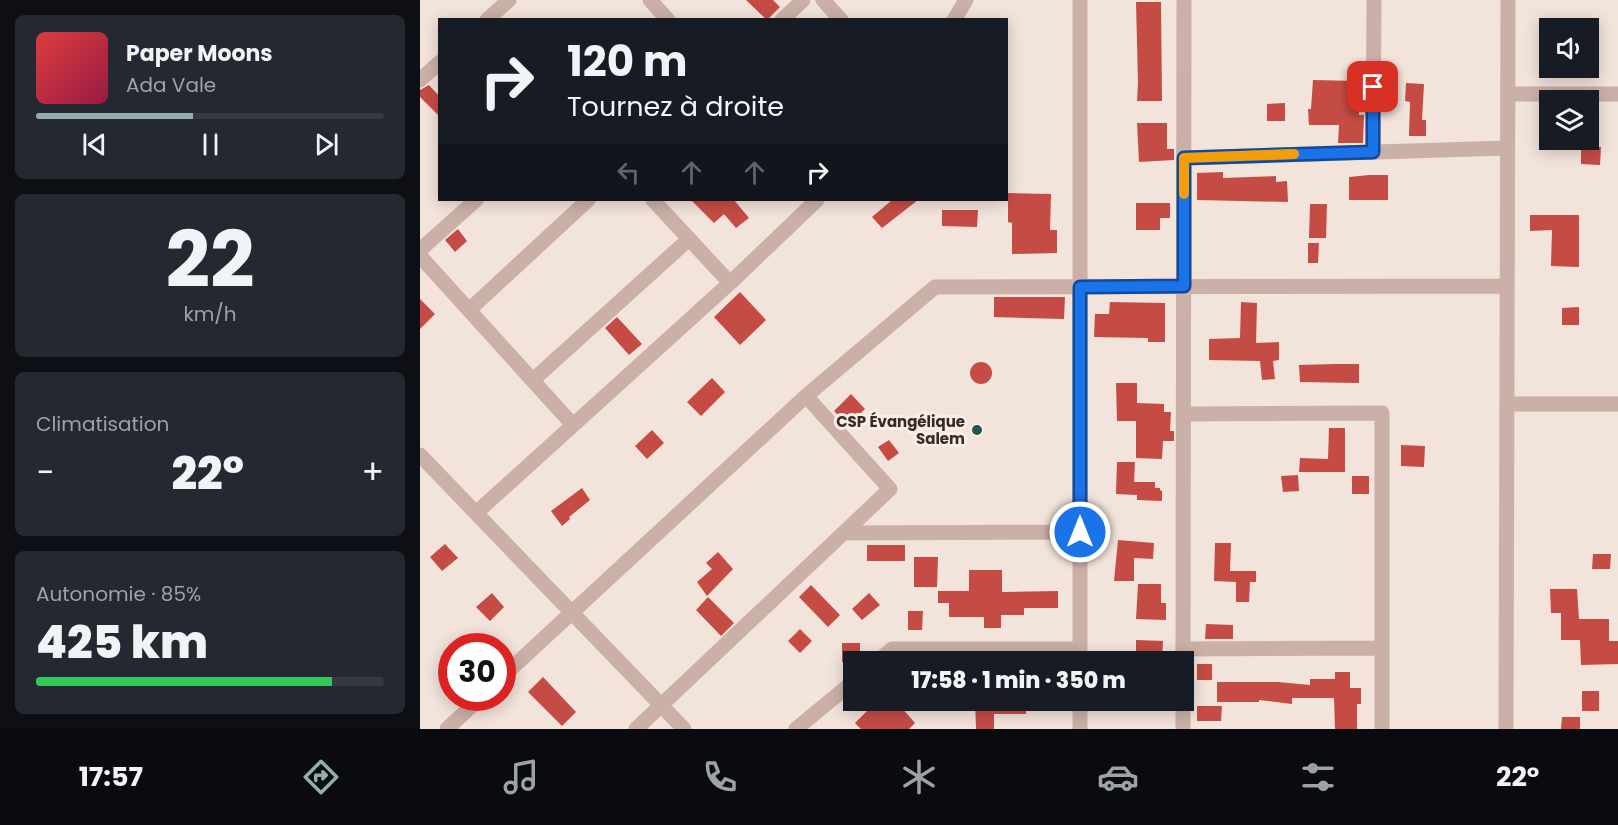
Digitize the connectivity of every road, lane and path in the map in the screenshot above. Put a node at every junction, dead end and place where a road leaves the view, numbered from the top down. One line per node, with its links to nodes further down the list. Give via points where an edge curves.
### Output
1 (509, 0): 10 (street)
2 (650, 0): 11 (street)
3 (803, 0): 12 (street)
4 (823, 0): 13 (street)
5 (966, 0): 14 (street)
6 (1080, 0): 32 (street)
7 (1184, 0): 21 (street)
8 (1374, 0): 20 (street)
9 (1508, 0): 17 (street)
10 (489, 18)
11 (666, 18)
12 (784, 18)
13 (839, 18)
14 (955, 18)
15 (438, 64): 16 (street)
16 (420, 80)
17 (1508, 94): 18 (street); 19 (street)
18 (1618, 94)
19 (1508, 148): 20 (street); 31 (street)
20 (1373, 152): 21 (street)
21 (1184, 158): 30 (street)
22 (475, 201): 27 (street)
23 (587, 201): 33 (street)
24 (654, 201): 26 (street)
25 (816, 201): 29 (street)
26 (689, 238): 29 (street); 34 (street)
27 (420, 250)
28 (420, 256): 33 (street)
29 (730, 283): 39 (street)
30 (1184, 286): 31 (street); 32 (street); 38 (street)
31 (1507, 286): 36 (street)
32 (1080, 287): 35 (street, via 935,287); 42 (street)
33 (469, 310): 34 (street)
34 (533, 381): 39 (street)
35 (806, 396): 43 (street, via 890,489); 44 (street)
36 (1507, 404): 37 (street); 64 (street)
37 (1618, 404)
38 (1184, 414): 45 (street, via 1382,413); 49 (street)
39 (573, 425): 41 (street)
40 (420, 455): 41 (street)
41 (476, 513): 44 (street)
42 (1080, 532): 43 (street); 48 (street)
43 (844, 533): 53 (street)
44 (571, 612): 51 (street); 53 (street)
45 (1382, 648): 50 (street); 63 (street)
46 (890, 651): 47 (street)
47 (955, 651)
48 (1080, 651)
49 (1184, 651)
50 (1194, 655)
51 (516, 664)
52 (843, 690): 60 (street)
53 (661, 705): 58 (street); 59 (street)
54 (466, 711): 57 (street)
55 (1080, 711): 61 (street)
56 (1183, 711): 62 (street)
57 (447, 729)
58 (636, 729)
59 (684, 729)
60 (796, 729)
61 (1080, 729)
62 (1183, 729)
63 (1382, 729)
64 (1506, 729)

